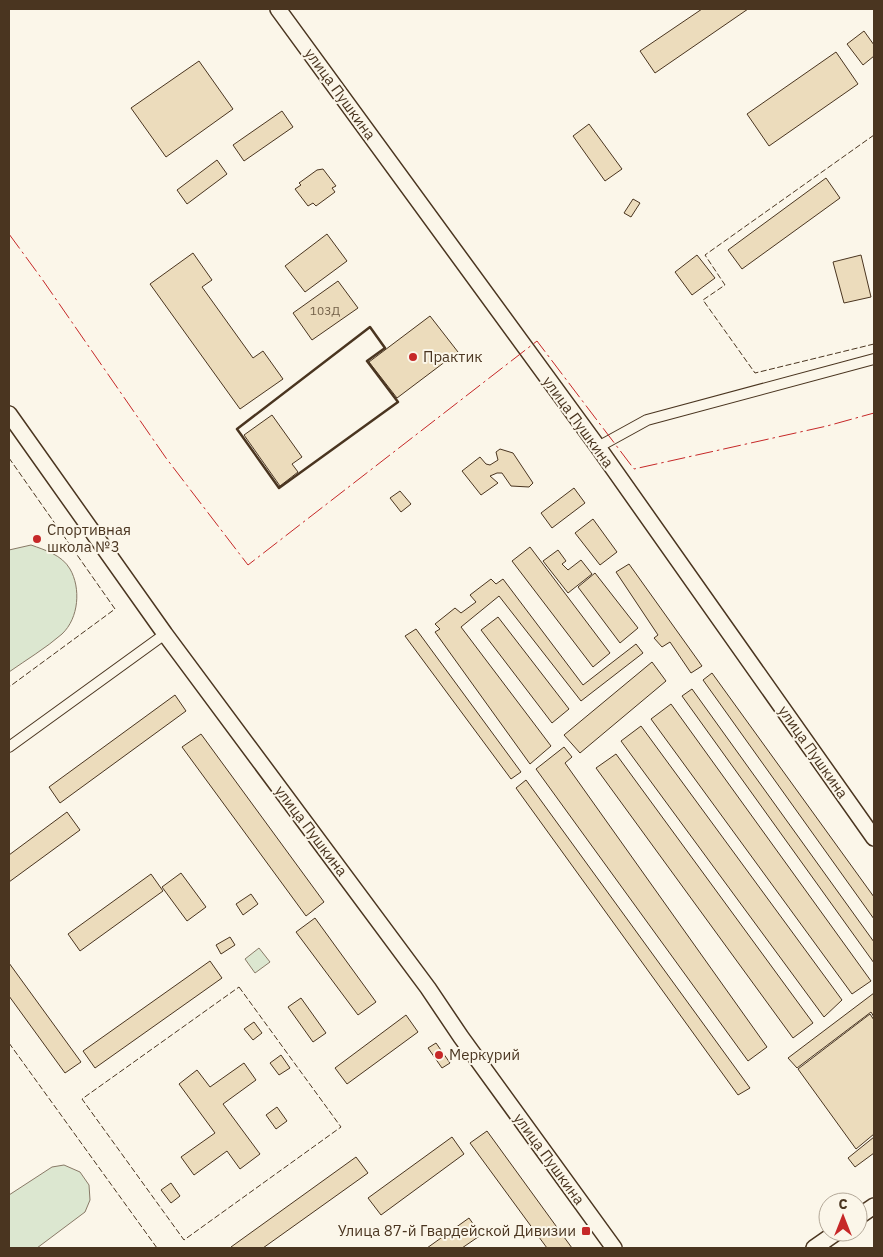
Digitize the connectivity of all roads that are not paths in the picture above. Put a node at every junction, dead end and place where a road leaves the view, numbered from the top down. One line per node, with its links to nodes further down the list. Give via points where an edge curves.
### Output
1 (278, 9): 4 (street, улица Пушкина)
2 (874, 359): 4 (street, via 647,420)
3 (9, 414): 5 (street, улица Пушкина)
4 (598, 448): 7 (street, улица Пушкина)
5 (165, 634): 6 (street); 8 (street, улица Пушкина, via 428,988)
6 (9, 747)
7 (874, 838)
8 (614, 1248)

